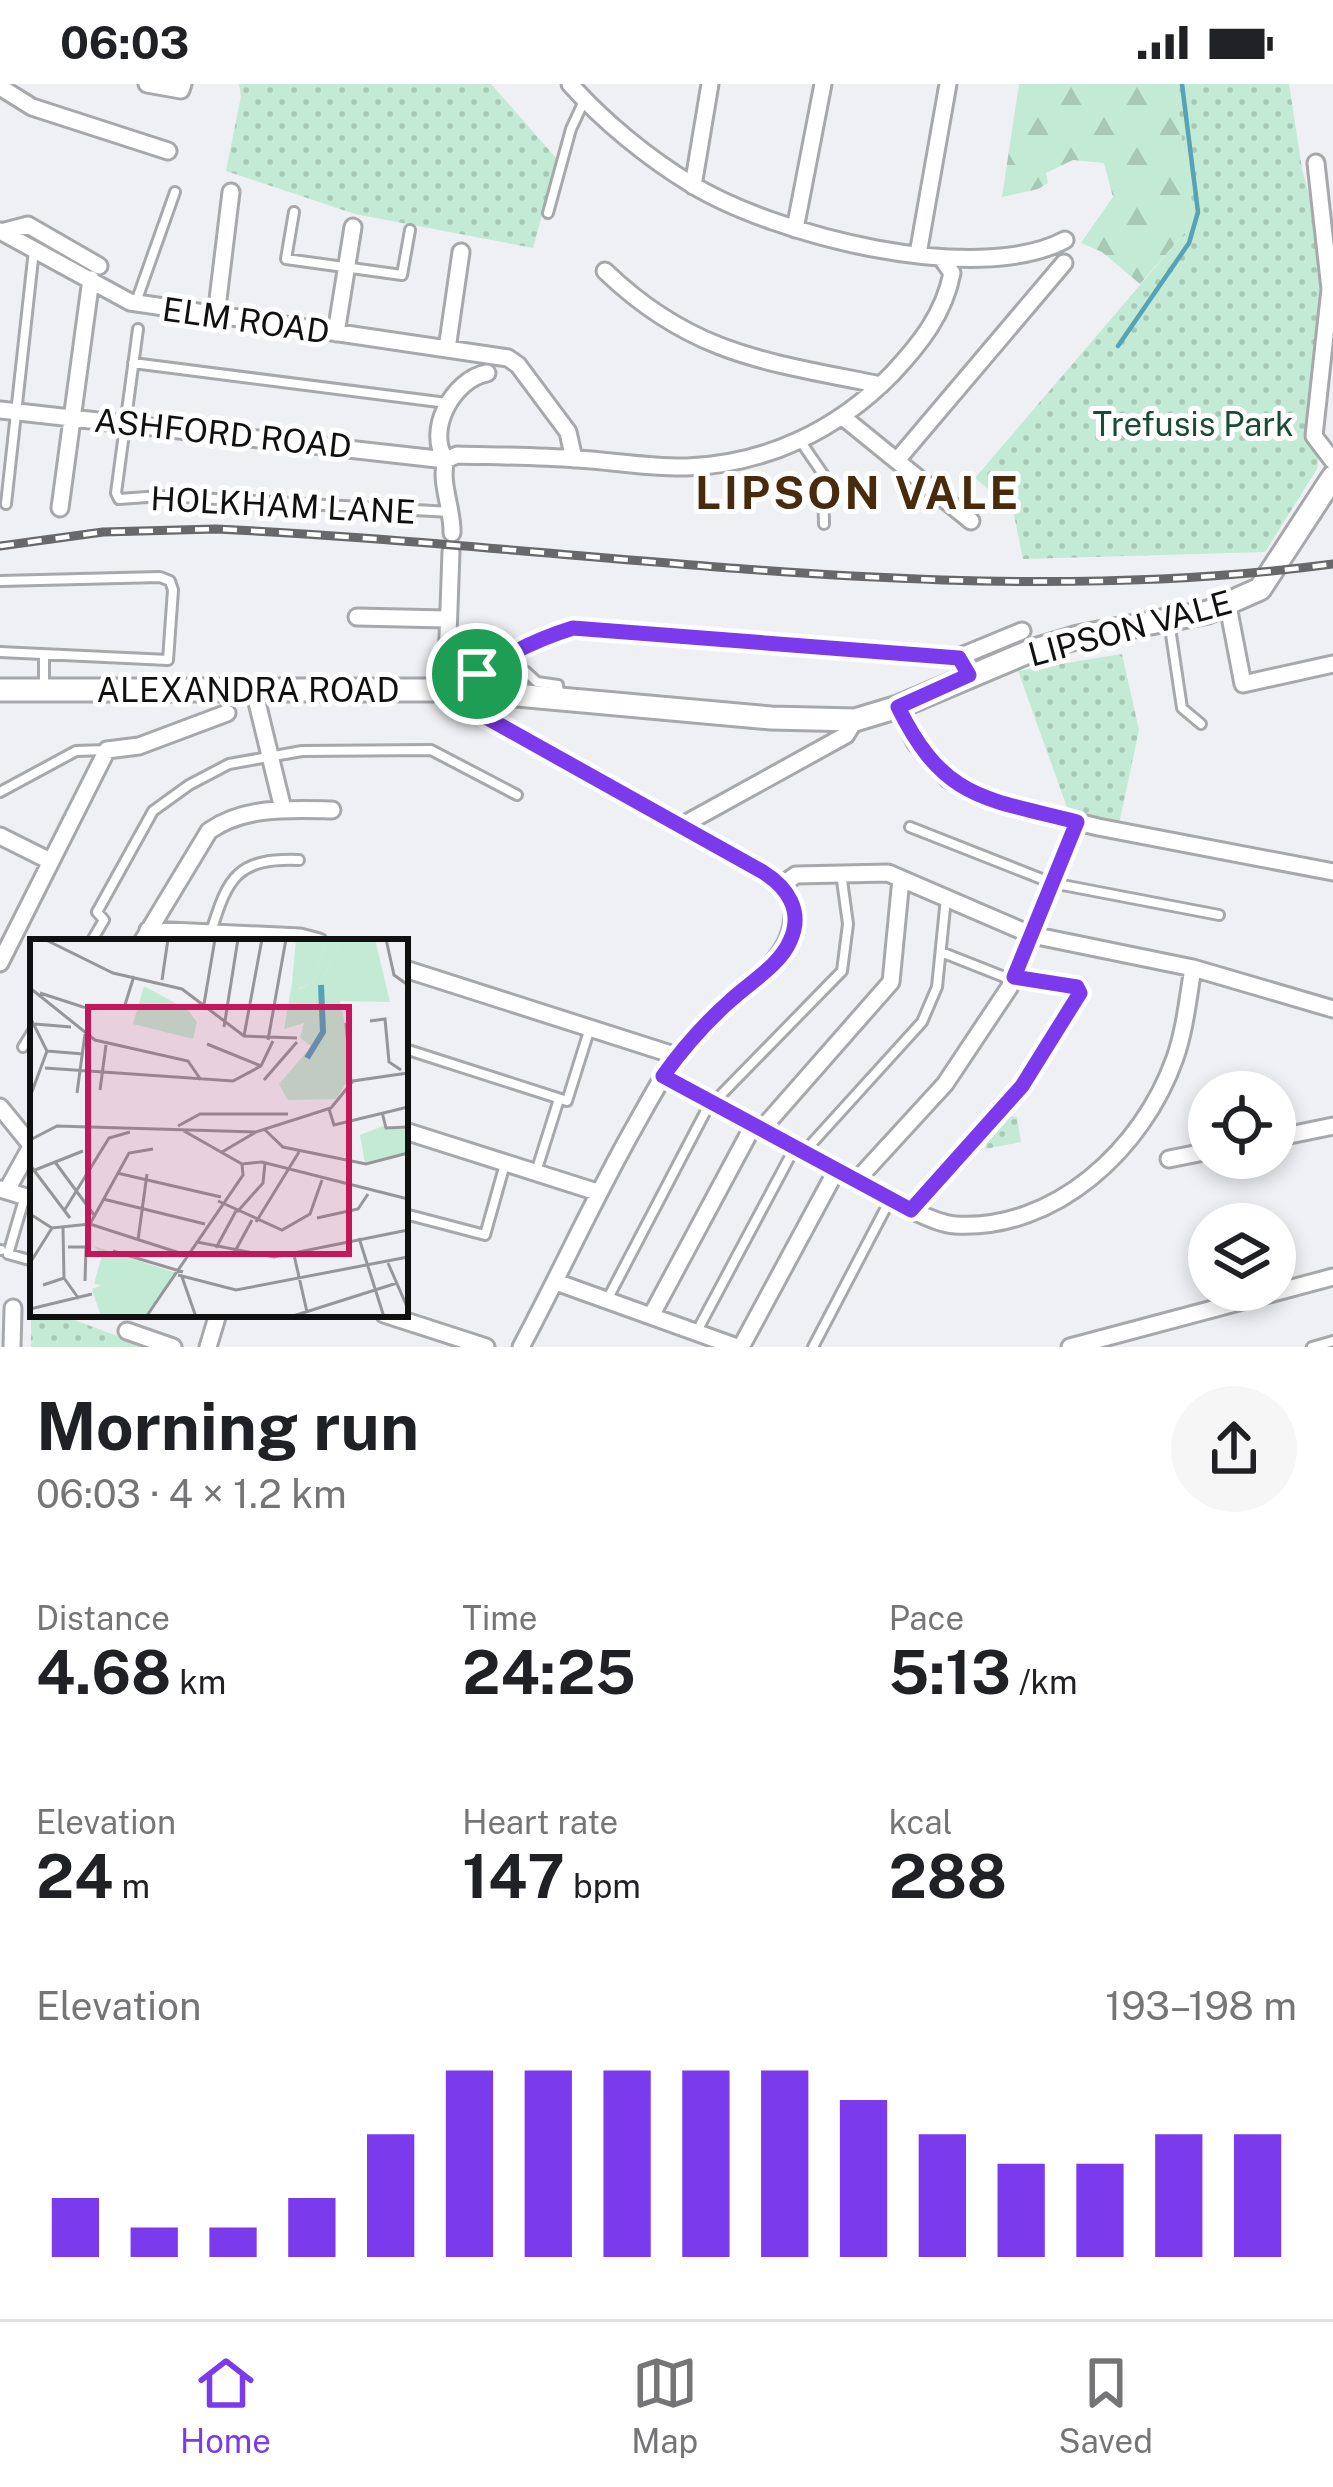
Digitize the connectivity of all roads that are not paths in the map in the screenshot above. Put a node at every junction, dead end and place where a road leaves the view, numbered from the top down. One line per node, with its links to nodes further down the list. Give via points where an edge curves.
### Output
1 (147, 84): 2 (street)
2 (183, 84)
3 (570, 84): 8 (street)
4 (710, 84): 11 (street)
5 (823, 84): 17 (street)
6 (948, 84): 23 (street)
7 (2, 86): 9 (street, via 32,107)
8 (586, 92): 11 (street); 15 (lane)
9 (168, 152)
10 (1316, 163): 46 (street, via 1330,289 1314,436)
11 (693, 186): 17 (street)
12 (175, 192): 29 (lane)
13 (231, 192): 30 (street)
14 (294, 212): 26 (lane, via 286,260)
15 (548, 213)
16 (353, 227): 26 (street)
17 (795, 229): 23 (street)
18 (410, 230): 26 (lane, via 402,275)
19 (0, 231): 21 (street, ELM ROAD); 28 (street, via 28,225)
20 (1065, 240): 24 (street, via 1019,256)
21 (34, 250): 28 (street, ELM ROAD); 38 (lane)
22 (461, 252): 33 (street)
23 (918, 254): 24 (street)
24 (942, 259): 36 (street, ASHFORD ROAD, via 952,273 947,301)
25 (1064, 263): 44 (street)
26 (345, 267): 32 (street)
27 (604, 271): 36 (street, via 681,330 742,357)
28 (95, 272): 29 (street, ELM ROAD); 39 (street)
29 (136, 303): 30 (street, ELM ROAD)
30 (215, 316): 32 (street, ELM ROAD)
31 (138, 329): 34 (lane)
32 (336, 333): 33 (street, ELM ROAD)
33 (447, 349): 43 (street, ELM ROAD, via 518,365 568,431)
34 (133, 362): 37 (lane); 41 (lane)
35 (487, 373): 37 (street)
36 (881, 385): 40 (street, ASHFORD ROAD)
37 (448, 404): 45 (street, via 436,444)
38 (8, 411): 39 (street, ASHFORD ROAD); 48 (lane)
39 (71, 416): 41 (street, ASHFORD ROAD); 49 (street)
40 (844, 418): 42 (street, ASHFORD ROAD); 44 (street)
41 (124, 422): 45 (street, ASHFORD ROAD); 50 (lane, HOLKHAM LANE, via 119,499)
42 (800, 441): 43 (street, ASHFORD ROAD, via 742,461 686,467); 52 (lane, via 823,475)
43 (574, 459): 45 (street, ASHFORD ROAD)
44 (898, 459): 51 (street)
45 (446, 460): 50 (street)
46 (1333, 460)
47 (1333, 477): 56 (main road, LIPSON VALE, via 1260,589)
48 (6, 504)
49 (60, 508)
50 (452, 512): 53 (street)
51 (971, 520)
52 (824, 524)
53 (452, 533)
54 (451, 552): 58 (street)
55 (0, 581): 62 (lane, via 170,580 168,660)
56 (1228, 606): 59 (main road, LIPSON VALE); 63 (street, via 1243,684)
57 (357, 617): 58 (street)
58 (446, 619): 68 (street, via 447,664)
59 (1169, 619): 64 (main road, LIPSON VALE); 73 (lane, via 1182,708)
60 (1022, 632): 64 (street)
61 (0, 652): 62 (lane)
62 (44, 655): 66 (lane)
63 (1333, 664)
64 (964, 666): 68 (street, via 573,628); 71 (main road, LIPSON VALE)
65 (525, 671): 70 (lane, via 558,685)
66 (44, 689): 67 (main road, ALEXANDRA ROAD); 69 (main road, ALEXANDRA ROAD)
67 (0, 690)
68 (460, 690): 69 (main road, ALEXANDRA ROAD); 70 (main road, ALEXANDRA ROAD); 81 (street, via 482,715)
69 (255, 696): 74 (street, via 139,746); 75 (street)
70 (560, 700): 72 (main road, ALEXANDRA ROAD)
71 (898, 707): 72 (main road, LIPSON VALE); 80 (street, via 915,742 948,779 994,801)
72 (855, 720): 81 (street, LIPSON VALE, via 846,735)
73 (1201, 724)
74 (107, 750): 76 (lane, via 76,751); 85 (street)
75 (270, 757): 77 (lane, via 431,750); 78 (street); 96 (lane, via 229,764 153,811 97,912 104,920)
76 (0, 792)
77 (517, 795)
78 (283, 809): 79 (street); 95 (street, via 209,831)
79 (332, 810)
80 (1077, 822): 87 (street); 90 (street)
81 (681, 826): 89 (street)
82 (910, 827): 90 (lane)
83 (0, 836): 85 (street)
84 (299, 860): 93 (lane, via 240,870)
85 (50, 861): 99 (street)
86 (840, 872): 88 (street); 89 (street, via 796,875); 111 (lane, via 848,925 842,970)
87 (1333, 872)
88 (901, 879): 91 (street); 114 (street, via 891,982)
89 (783, 884): 108 (street, via 793,901 791,940)
90 (1052, 884): 92 (lane); 94 (street)
91 (946, 898): 94 (street); 98 (lane)
92 (1219, 915)
93 (211, 933): 95 (street); 97 (street)
94 (1032, 934): 100 (street); 102 (street)
95 (145, 936)
96 (93, 939)
97 (300, 939)
98 (941, 952): 102 (lane); 119 (lane, via 922,1022)
99 (0, 963)
100 (1193, 968): 103 (street); 130 (street, via 1174,1059 1131,1138 1100,1171 1028,1215 989,1224 949,1225)
101 (408, 970): 104 (street)
102 (1013, 979): 125 (street, via 945,1084); 130 (lane, via 1080,993 1022,1086)
103 (1333, 1009)
104 (589, 1029): 108 (street); 110 (lane, via 567,1101)
105 (30, 1035): 106 (lane)
106 (22, 1047)
107 (408, 1050): 110 (lane)
108 (677, 1056): 109 (street)
109 (663, 1076): 111 (street); 127 (street)
110 (559, 1099): 124 (lane)
111 (712, 1103): 114 (street); 135 (lane)
112 (0, 1107): 117 (street)
113 (1333, 1126): 116 (street)
114 (757, 1128): 119 (street); 137 (street)
115 (408, 1132): 122 (street)
116 (1296, 1134)
117 (30, 1142)
118 (30, 1147): 126 (street)
119 (799, 1151): 123 (street); 141 (lane)
120 (1188, 1155): 121 (street)
121 (1169, 1159)
122 (506, 1163): 124 (street); 131 (lane, via 485,1235)
123 (836, 1171): 125 (street); 148 (street)
124 (536, 1173): 127 (street)
125 (856, 1181): 129 (street)
126 (3, 1190): 128 (street)
127 (597, 1192): 134 (street)
128 (29, 1198): 132 (lane, via 8,1254)
129 (890, 1200): 130 (street); 149 (lane)
130 (911, 1210)
131 (408, 1215)
132 (30, 1261)
133 (1333, 1277): 150 (street)
134 (556, 1282): 135 (street); 147 (street)
135 (607, 1300): 137 (street)
136 (13, 1308): 143 (street)
137 (651, 1316): 141 (street)
138 (217, 1317): 145 (street)
139 (393, 1317): 146 (street)
140 (128, 1331): 144 (street)
141 (696, 1332): 148 (street)
142 (1333, 1341): 151 (lane)
143 (12, 1347)
144 (173, 1347)
145 (208, 1347)
146 (486, 1347)
147 (521, 1347)
148 (739, 1347)
149 (813, 1347)
150 (1070, 1347)
151 (1312, 1347)

